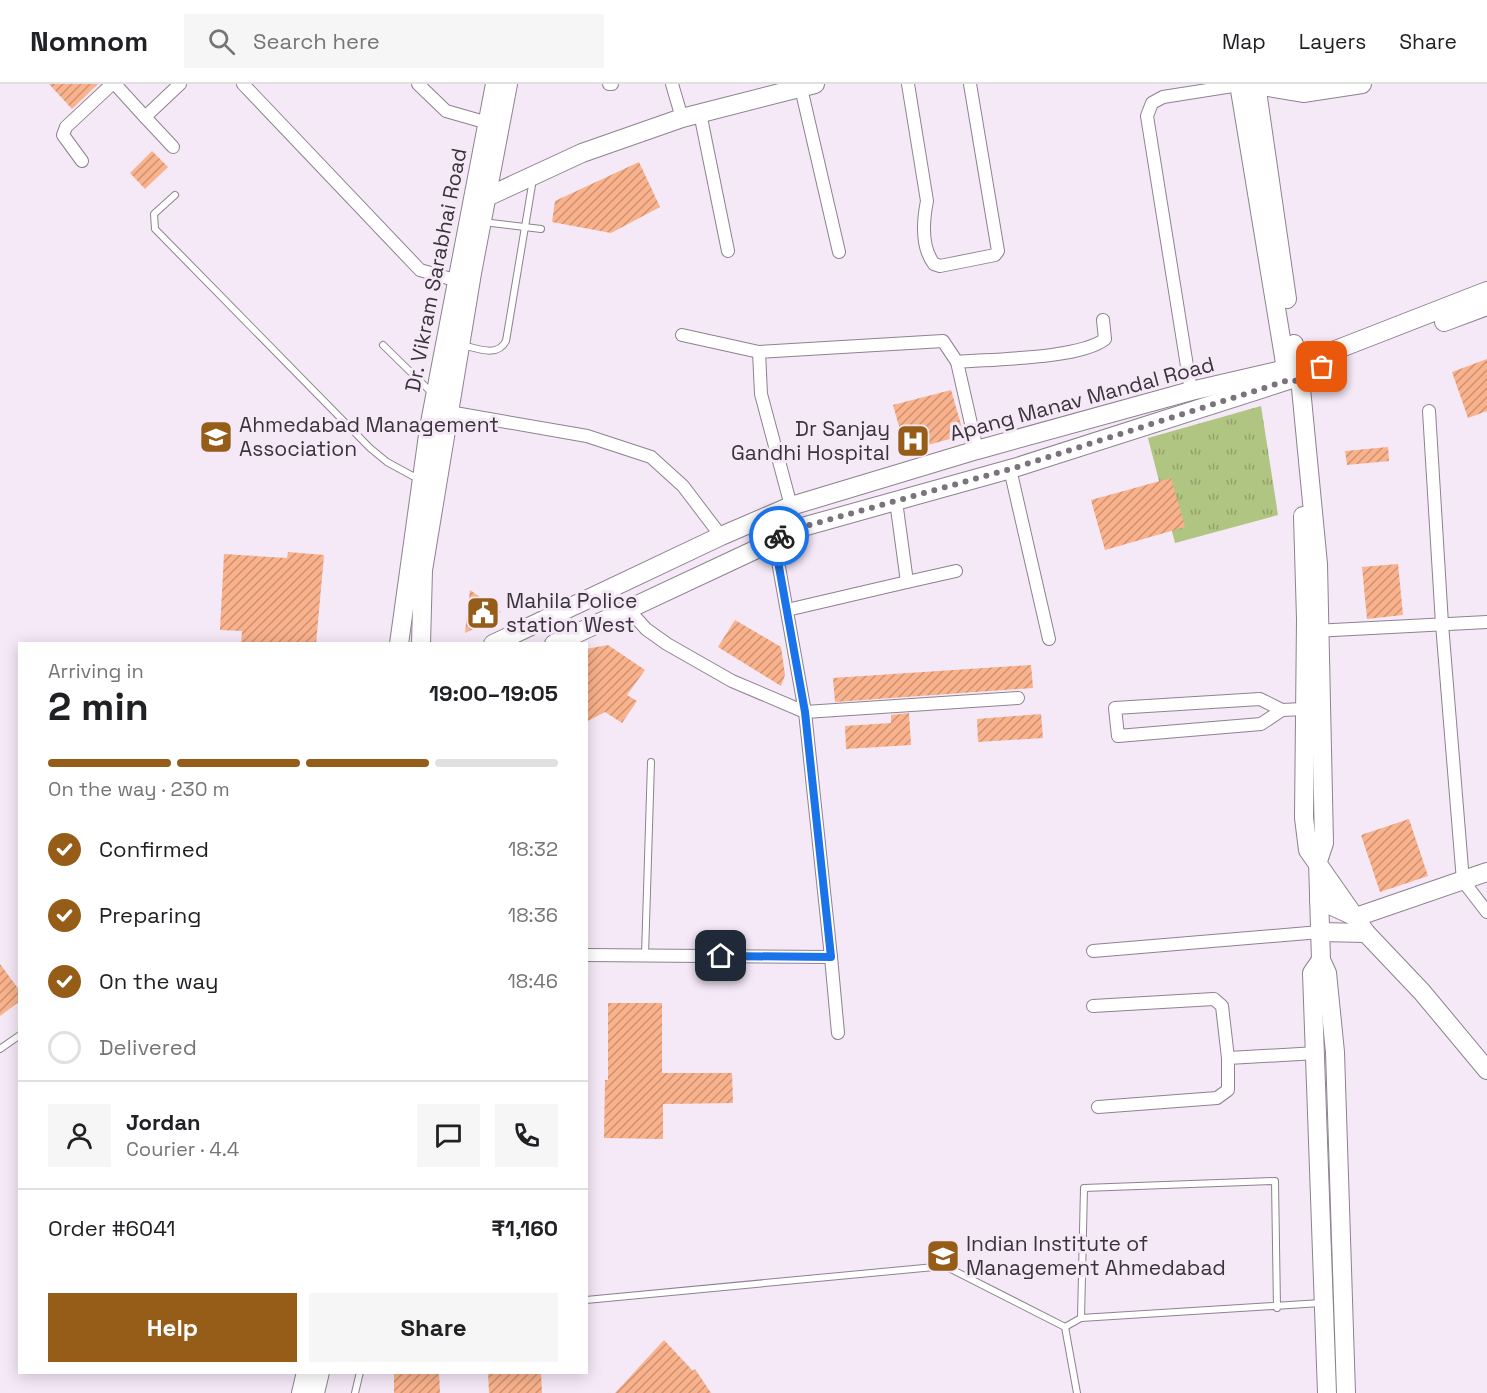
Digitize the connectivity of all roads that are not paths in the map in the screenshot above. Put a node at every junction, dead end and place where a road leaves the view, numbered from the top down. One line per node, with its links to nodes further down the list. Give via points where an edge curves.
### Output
1 (114, 84): 15 (street); 18 (street, via 66,127 63,135)
2 (180, 84): 15 (street)
3 (243, 84): 27 (street, via 420,270)
4 (418, 84): 16 (street, via 446,111)
5 (495, 84): 16 (street, Dr. Vikram Sarabhai Road)
6 (508, 84): 21 (street, Dr. Vikram Sarabhai Road)
7 (672, 84): 14 (street)
8 (908, 84): 9 (street, via 927,201 923,219 928,257 940,266 995,255 998,251)
9 (970, 84)
10 (1239, 84): 36 (street); 37 (street, via 1163,96 1152,104 1147,116)
11 (1256, 84): 12 (street, via 1303,93); 36 (street)
12 (1362, 84)
13 (808, 86): 14 (street); 26 (street)
14 (691, 116): 19 (street, via 582,153); 25 (street)
15 (145, 117): 17 (street)
16 (488, 123): 21 (street, Dr. Vikram Sarabhai Road)
17 (173, 147)
18 (82, 161)
19 (533, 175): 21 (street); 23 (lane)
20 (175, 195): 44 (lane, via 154,214 155,229 370,448)
21 (480, 196): 22 (street, Dr. Vikram Sarabhai Road); 27 (street, Dr. Vikram Sarabhai Road)
22 (482, 222): 23 (lane); 33 (street, Dr. Vikram Sarabhai Road)
23 (525, 227): 24 (lane); 33 (lane, via 506,341 499,350 491,352)
24 (542, 229)
25 (728, 251)
26 (839, 252)
27 (458, 281): 38 (street, Dr. Vikram Sarabhai Road)
28 (1487, 291): 36 (street, Apang Manav Mandal Road)
29 (1487, 306): 36 (street)
30 (1103, 320): 35 (street, via 1105,339 1099,344 1058,353)
31 (682, 335): 34 (street)
32 (382, 345): 38 (lane)
33 (460, 345): 40 (street, Dr. Vikram Sarabhai Road)
34 (759, 352): 35 (street, via 943,341); 46 (street, via 761,394)
35 (957, 362): 42 (street)
36 (1294, 374): 37 (street, Apang Manav Mandal Road); 43 (street); 56 (street)
37 (1191, 391): 41 (street, Apang Manav Mandal Road)
38 (435, 395): 44 (street, Dr. Vikram Sarabhai Road)
39 (1429, 411): 55 (street)
40 (449, 412): 48 (street, via 587,436 651,457 683,486); 59 (street, Dr. Vikram Sarabhai Road, via 423,570)
41 (1007, 442): 42 (street, Apang Manav Mandal Road); 43 (street)
42 (977, 450): 46 (street, Apang Manav Mandal Road)
43 (1012, 468): 45 (street); 57 (street)
44 (421, 481): 58 (street, Dr. Vikram Sarabhai Road)
45 (896, 501): 49 (street); 51 (street)
46 (791, 506): 47 (street, Apang Manav Mandal Road)
47 (772, 514): 48 (street, Apang Manav Mandal Road); 49 (street)
48 (722, 536): 60 (street, Apang Manav Mandal Road)
49 (774, 539): 52 (street); 53 (street)
50 (956, 571): 51 (street)
51 (907, 582): 53 (street)
52 (628, 609): 61 (street); 65 (street, via 667,644 732,681)
53 (787, 610): 65 (street)
54 (1487, 622): 55 (street)
55 (1442, 624): 56 (street); 69 (street)
56 (1313, 631): 63 (street); 67 (street, via 1324,843)
57 (1049, 639)
58 (399, 642)
59 (421, 642)
60 (497, 642)
61 (558, 642)
62 (1018, 698): 65 (street)
63 (1304, 709): 64 (street); 67 (street, via 1304,818 1308,849)
64 (1282, 710): 64 (street, via 1260,699 1115,708 1118,736 1261,724)
65 (805, 712): 77 (street)
66 (651, 762): 76 (lane)
67 (1318, 861): 70 (street); 72 (street)
68 (1487, 872): 69 (street)
69 (1463, 881): 71 (street); 72 (street)
70 (1319, 900): 72 (street); 73 (street)
71 (1487, 912)
72 (1361, 925): 73 (street); 84 (street)
73 (1320, 932): 74 (street); 82 (street, via 1321,960 1327,973)
74 (1093, 951)
75 (588, 955): 76 (street)
76 (645, 956): 77 (street)
77 (831, 957): 79 (street)
78 (1093, 1006): 83 (street, via 1214,999 1222,1006)
79 (838, 1033)
80 (18, 1036): 81 (lane)
81 (0, 1049)
82 (1326, 1053): 83 (street); 87 (street); 88 (street)
83 (1228, 1058): 85 (street, via 1228,1090 1217,1098)
84 (1487, 1070)
85 (1098, 1107)
86 (588, 1300): 91 (lane, via 945,1266)
87 (1343, 1300): 88 (street); 100 (street)
88 (1324, 1303): 89 (lane); 99 (street)
89 (1277, 1308): 90 (lane); 90 (lane, via 1275,1181 1084,1188)
90 (1081, 1318): 91 (lane)
91 (1065, 1327): 98 (lane)
92 (306, 1374): 95 (street)
93 (320, 1374): 96 (street)
94 (360, 1374): 97 (lane)
95 (302, 1393)
96 (315, 1393)
97 (355, 1393)
98 (1077, 1393)
99 (1327, 1393)
100 (1346, 1393)

